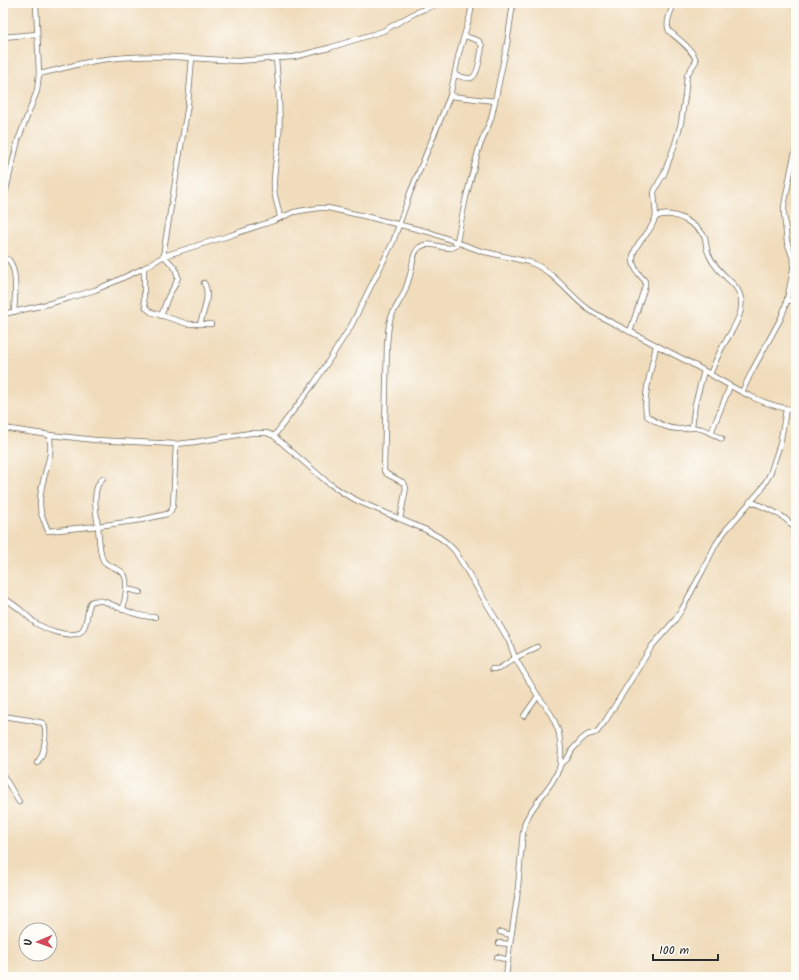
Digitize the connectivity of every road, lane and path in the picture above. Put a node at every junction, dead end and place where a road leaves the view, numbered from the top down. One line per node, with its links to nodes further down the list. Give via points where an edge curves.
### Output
1 (36, 3): 6 (street)
2 (442, 3): 10 (street, via 383,31 315,51)
3 (472, 3): 7 (street)
4 (513, 3): 14 (street)
5 (674, 3): 17 (street, via 668,31 691,52 696,61 687,75 681,123 675,144 654,192)
6 (37, 34): 8 (street); 11 (street)
7 (465, 36): 12 (street); 12 (street, via 479,41 482,46 477,70 471,78)
8 (3, 37)
9 (192, 58): 10 (street, via 237,61); 11 (street, via 131,56 84,63); 21 (street, via 188,104)
10 (276, 58): 18 (street, via 279,136 273,178)
11 (39, 74): 16 (street, via 37,91 18,140)
12 (455, 75): 13 (street)
13 (450, 96): 14 (street); 19 (street)
14 (495, 101): 20 (street, via 491,119 479,148)
15 (796, 148): 26 (street, via 784,206 787,242 794,261)
16 (3, 202)
17 (656, 217): 32 (street, via 632,258 636,272 645,281 645,286); 35 (street, via 671,215 700,230 712,260 740,294 742,307 737,323)
18 (280, 218): 19 (street, via 294,212 328,208); 21 (street)
19 (399, 225): 20 (street); 44 (street, via 351,326 315,382)
20 (457, 242): 32 (street, via 536,264 589,310); 49 (street, via 452,248 428,244 417,250 403,294 388,329 384,471 404,483 406,488)
21 (164, 256): 23 (street); 29 (street, via 175,268 178,276)
22 (3, 258): 27 (street, via 9,260 13,266)
23 (144, 268): 27 (street, via 95,290); 29 (street, via 144,304 151,312)
24 (204, 283): 30 (street, via 208,293)
25 (796, 300): 26 (street)
26 (787, 301): 37 (street, via 781,318)
27 (14, 312): 28 (street)
28 (3, 314)
29 (161, 316): 30 (street, via 188,324)
30 (200, 324): 31 (street)
31 (211, 324)
32 (630, 332): 33 (street)
33 (656, 346): 34 (street); 40 (street, via 646,396 646,414 662,426 672,429)
34 (704, 371): 35 (street); 40 (street)
35 (710, 374): 36 (street)
36 (730, 386): 37 (street); 42 (street)
37 (742, 392): 38 (street)
38 (786, 409): 39 (street); 48 (street, via 780,444 770,474 761,490)
39 (796, 410)
40 (692, 427): 42 (street)
41 (3, 428): 43 (street)
42 (711, 433): 45 (street)
43 (50, 435): 46 (street); 50 (street, via 51,446 40,502 48,531)
44 (274, 436): 46 (street, via 267,433 250,433); 49 (street, via 327,482 360,502)
45 (722, 439)
46 (176, 444): 50 (street, via 173,506 170,512 141,520)
47 (103, 478): 50 (street, via 96,488)
48 (750, 501): 51 (street, via 779,514); 64 (street, via 716,544 682,609 652,646 606,720 597,732 581,740)
49 (400, 519): 58 (street, via 439,537 455,552 509,641)
50 (98, 526): 52 (street, via 103,560 124,573)
51 (796, 531)
52 (126, 589): 53 (street); 55 (street)
53 (140, 592)
54 (3, 598): 55 (street, via 37,624 60,633 80,633 91,602 102,601)
55 (123, 610): 56 (street)
56 (155, 617)
57 (537, 647): 58 (street)
58 (515, 658): 59 (street, via 498,669); 60 (street)
59 (492, 669)
60 (538, 696): 62 (street); 64 (street, via 559,733)
61 (3, 716): 63 (street, via 44,724 43,751)
62 (524, 716)
63 (37, 762)
64 (560, 765): 68 (street, via 552,782 525,822)
65 (3, 775): 66 (street)
66 (19, 802)
67 (500, 932): 68 (street)
68 (511, 935): 70 (street)
69 (499, 942): 70 (street)
70 (510, 944): 72 (street)
71 (497, 957): 72 (street)
72 (508, 960): 73 (street)
73 (506, 977)

